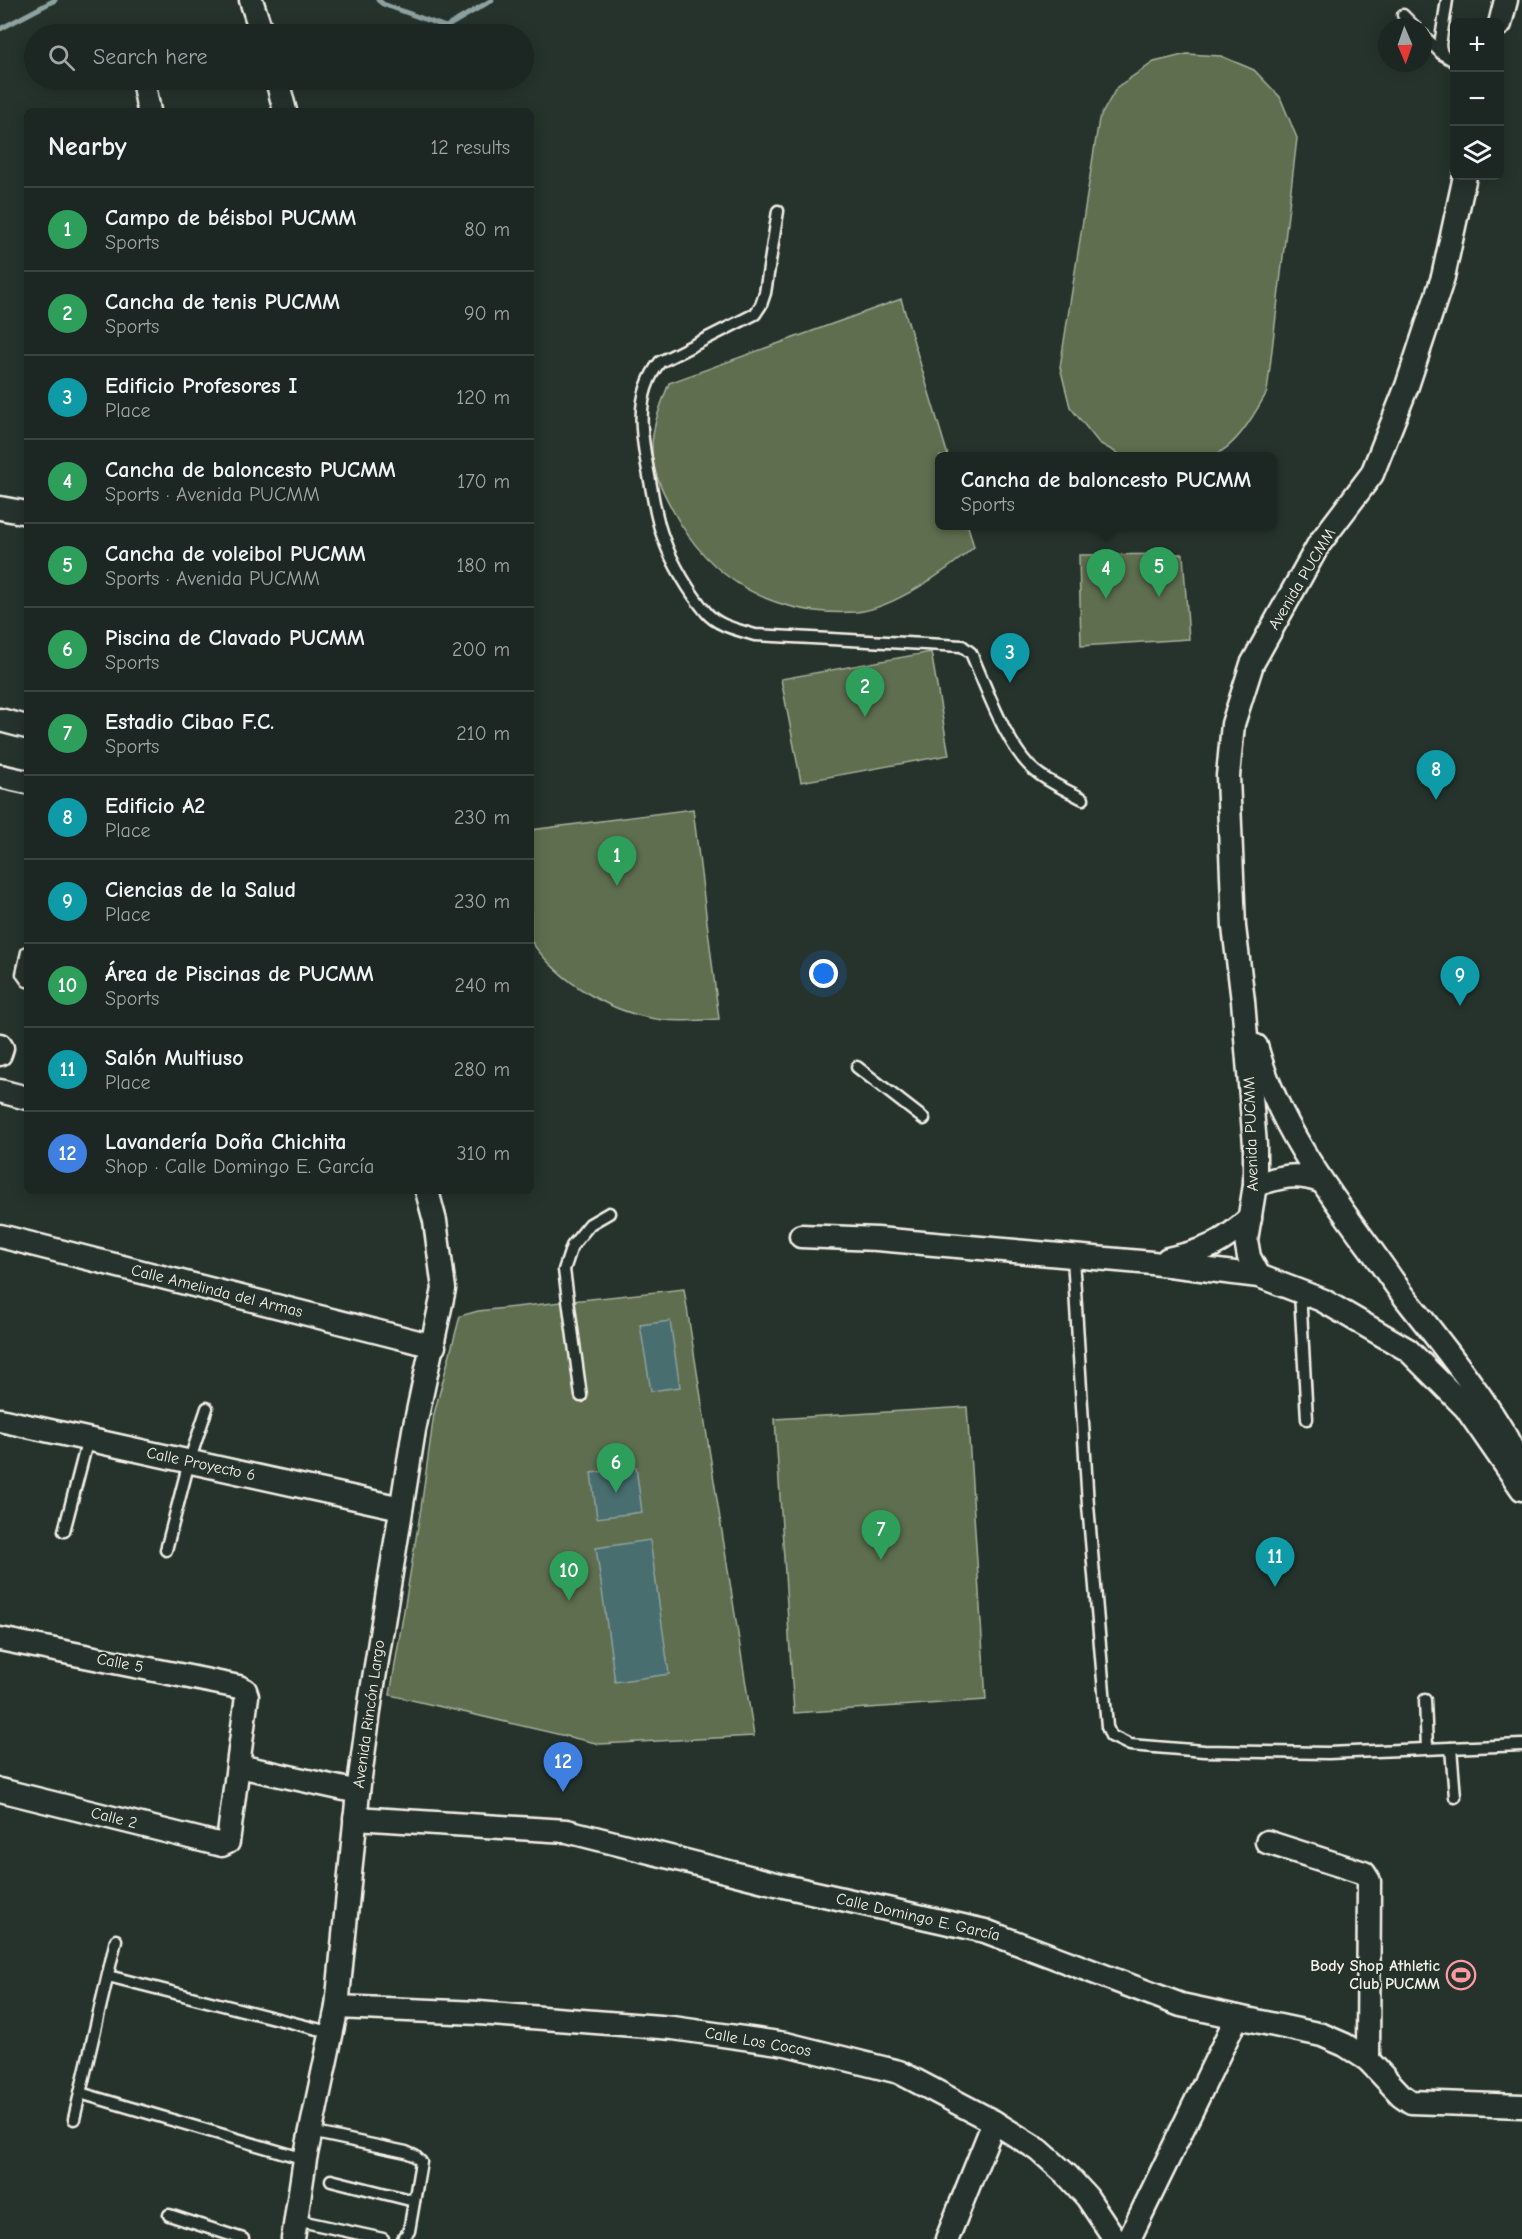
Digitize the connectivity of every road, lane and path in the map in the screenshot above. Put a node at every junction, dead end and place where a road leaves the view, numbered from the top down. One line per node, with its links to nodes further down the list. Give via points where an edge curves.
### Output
1 (251, 0): 7 (street)
2 (1448, 0): 9 (lane)
3 (1506, 0): 6 (street)
4 (1403, 15): 5 (lane)
5 (1406, 18)
6 (1502, 18)
7 (259, 24)
8 (1432, 44): 9 (lane)
9 (1442, 54): 10 (lane)
10 (1450, 58)
11 (145, 90): 13 (street)
12 (280, 90): 14 (street)
13 (148, 108)
14 (284, 108)
15 (1464, 180): 24 (street, Avenida PUCMM, via 1443,277 1407,386 1372,474 1319,544 1252,664 1233,724 1228,776 1234,927)
16 (778, 211): 23 (lane, via 765,293 755,314 660,362 645,389 641,416 643,447 664,540 678,569 707,614 726,626 755,634 962,646 971,653 1024,760 1046,779)
17 (0, 508): 18 (street)
18 (24, 512)
19 (0, 720): 20 (street)
20 (24, 726)
21 (0, 776): 22 (street)
22 (24, 781)
23 (1083, 799)
24 (1244, 1001): 31 (street, Avenida PUCMM, via 1263,1071); 32 (street, Avenida PUCMM)
25 (0, 1045): 26 (street)
26 (0, 1054)
27 (857, 1067): 30 (lane)
28 (0, 1091): 29 (street)
29 (24, 1097)
30 (924, 1119)
31 (1320, 1181): 32 (street, via 1286,1175); 49 (street, Avenida PUCMM, via 1492,1414 1514,1452)
32 (1255, 1185): 35 (street, Avenida PUCMM)
33 (428, 1194): 42 (street, Avenida Rincón Largo, via 444,1289)
34 (609, 1213): 43 (lane, via 590,1224 572,1246 564,1270)
35 (1250, 1218): 39 (street, via 1230,1237 1198,1253); 40 (street, Avenida PUCMM, via 1246,1240)
36 (0, 1236): 42 (street, Calle Amelinda del Armas)
37 (801, 1236): 38 (street)
38 (1073, 1257): 39 (street); 57 (lane, via 1088,1505 1107,1727 1111,1736 1130,1745 1204,1751 1329,1754)
39 (1152, 1263): 40 (street)
40 (1259, 1276): 41 (street)
41 (1300, 1292): 45 (lane); 50 (street, via 1322,1300 1408,1350 1466,1408)
42 (434, 1346): 51 (street, Avenida Rincón Largo)
43 (581, 1396)
44 (207, 1408): 48 (lane)
45 (1308, 1419)
46 (0, 1420): 47 (street, Calle Proyecto 6)
47 (88, 1439): 48 (street, Calle Proyecto 6); 52 (lane)
48 (189, 1462): 51 (street, Calle Proyecto 6); 53 (lane)
49 (1522, 1476)
50 (1522, 1489)
51 (401, 1508): 61 (street, Avenida Rincón Largo)
52 (64, 1531)
53 (166, 1550)
54 (0, 1639): 59 (street, Calle 5, via 245,1690)
55 (1425, 1700): 57 (lane)
56 (1522, 1745): 58 (lane)
57 (1427, 1748): 58 (lane)
58 (1451, 1748): 62 (lane)
59 (239, 1766): 60 (street, Calle 2, via 228,1842 222,1845); 61 (street)
60 (0, 1790)
61 (358, 1792): 63 (street, Avenida Rincón Largo)
62 (1455, 1797)
63 (355, 1818): 67 (street, Avenida Rincón Largo); 68 (street, Calle Domingo E. García, via 584,1834 784,1886 986,1931 1181,2005)
64 (1267, 1842): 70 (street, via 1367,1876)
65 (116, 1940): 66 (lane)
66 (108, 1976): 69 (lane); 71 (lane)
67 (338, 2007): 69 (street, Avenida Rincón Largo); 74 (street, Calle Los Cocos, via 673,2028 786,2044 898,2072)
68 (1237, 2017): 70 (street, Calle Domingo E. García, via 1322,2035); 86 (street)
69 (333, 2033): 75 (street, Avenida Rincón Largo)
70 (1368, 2060): 72 (street, Calle Domingo E. García, via 1411,2102)
71 (80, 2093): 73 (lane); 76 (lane)
72 (1522, 2106)
73 (74, 2119)
74 (994, 2122): 84 (street); 85 (street, Calle Los Cocos, via 1039,2150 1067,2175)
75 (311, 2132): 76 (street, Avenida Rincón Largo); 78 (lane, via 415,2156 421,2162)
76 (305, 2159): 80 (street, Avenida Rincón Largo)
77 (331, 2180): 78 (lane)
78 (414, 2201): 83 (lane, via 409,2231)
79 (169, 2215): 81 (lane)
80 (295, 2229): 82 (lane)
81 (243, 2239)
82 (383, 2239)
83 (403, 2239)
84 (947, 2239)
85 (1115, 2239)
86 (1129, 2239)

